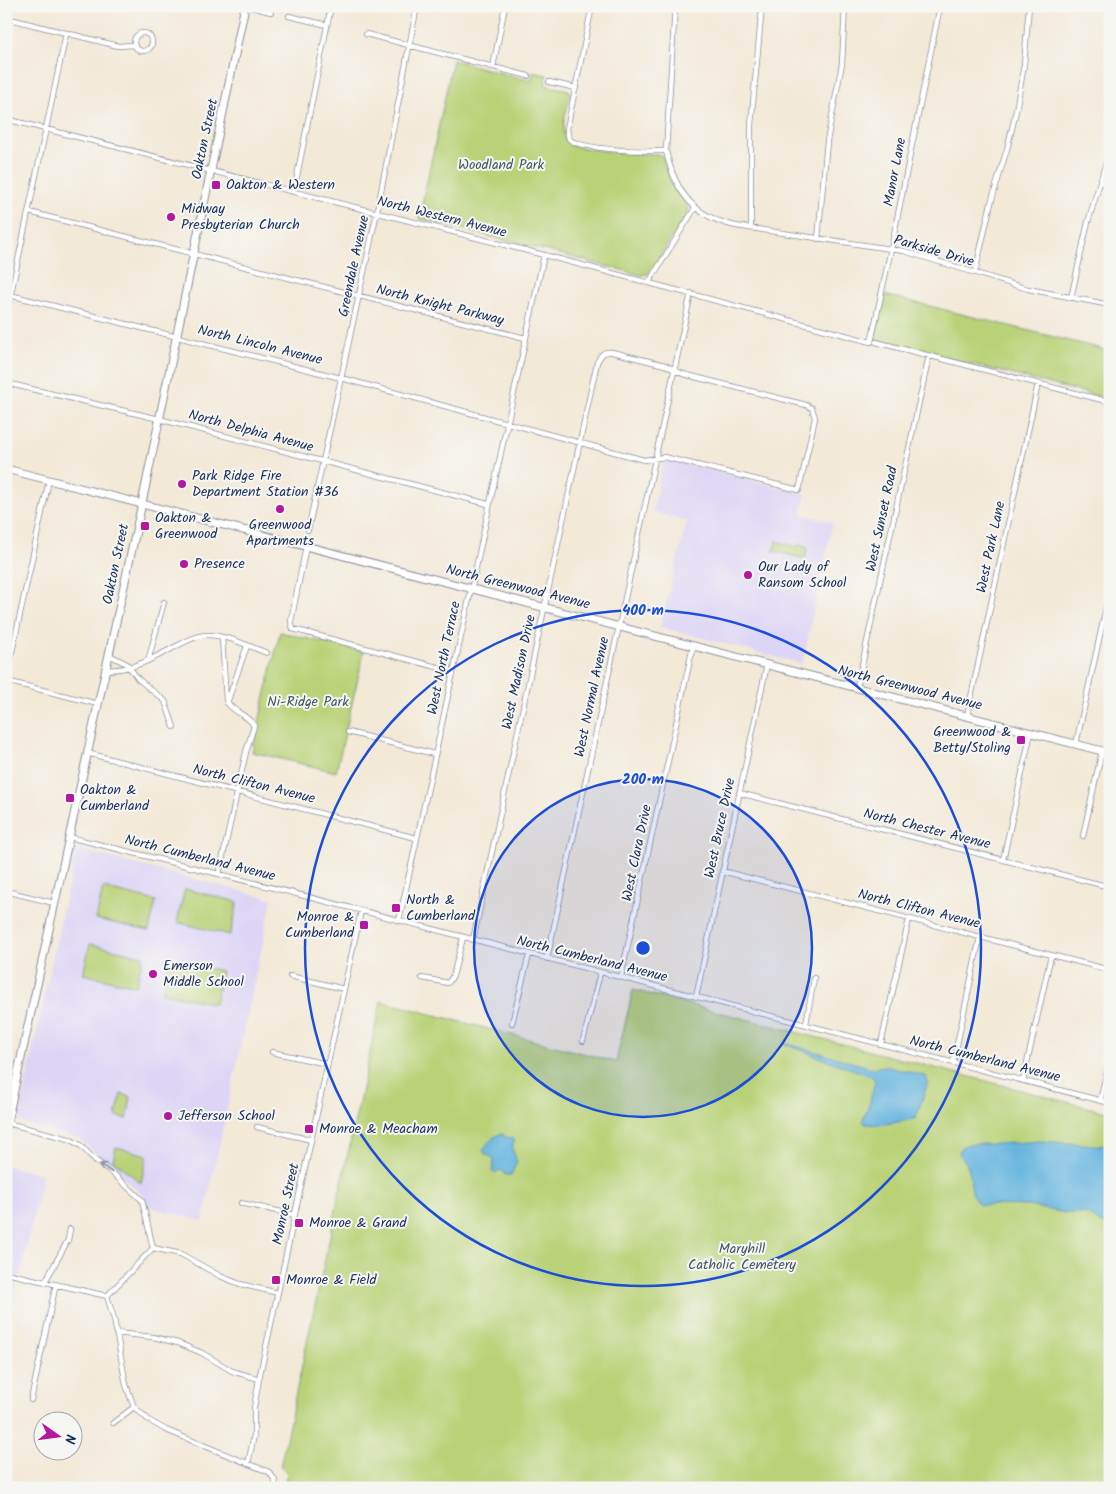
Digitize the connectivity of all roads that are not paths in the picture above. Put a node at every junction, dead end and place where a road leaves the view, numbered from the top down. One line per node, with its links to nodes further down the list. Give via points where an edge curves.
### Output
1 (246, 6): 11 (street); 27 (main road, Oakton Street)
2 (331, 6): 14 (street)
3 (417, 6): 18 (street, Greendale Avenue)
4 (505, 6): 19 (street)
5 (592, 6): 22 (street)
6 (675, 6): 26 (street, Parkside Drive)
7 (762, 6): 32 (street, via 751,125)
8 (845, 6): 33 (street, via 842,64 828,141)
9 (940, 6): 34 (street, Manor Lane)
10 (1030, 6): 37 (street, via 1015,116 990,203)
11 (270, 12)
12 (288, 16): 14 (street)
13 (6, 18): 15 (street)
14 (327, 25): 28 (street)
15 (66, 34): 17 (street, via 118,46); 24 (street)
16 (366, 34): 18 (street)
17 (134, 45): 17 (street, via 140,51 152,44 146,34 138,35)
18 (410, 45): 19 (street); 31 (street, Greendale Avenue)
19 (493, 67): 20 (street)
20 (528, 76)
21 (549, 82): 22 (street)
22 (576, 88): 26 (street, via 569,139 598,147)
23 (6, 119): 24 (street, North Western Avenue)
24 (46, 128): 27 (street, North Western Avenue); 30 (street)
25 (1110, 149): 42 (street, via 1088,222)
26 (666, 152): 29 (street, Parkside Drive, via 674,180)
27 (212, 170): 28 (street, North Western Avenue); 35 (main road, Oakton Street)
28 (294, 191): 31 (street, North Western Avenue)
29 (696, 208): 32 (street, Parkside Drive, via 720,222); 38 (street)
30 (29, 212): 35 (street, North Knight Parkway); 40 (street)
31 (377, 212): 36 (street, North Western Avenue); 41 (street, Greendale Avenue)
32 (751, 228): 33 (street, Parkside Drive)
33 (818, 239): 34 (street, Parkside Drive)
34 (892, 250): 37 (street, Parkside Drive, via 912,253); 47 (street, Manor Lane)
35 (194, 253): 41 (street, North Knight Parkway); 45 (main road, Oakton Street)
36 (544, 254): 38 (street, North Western Avenue); 46 (street, West North Terrace)
37 (975, 274): 42 (street, Parkside Drive)
38 (649, 282): 39 (street, North Western Avenue)
39 (691, 293): 47 (street, North Western Avenue); 49 (street, West Normal Avenue)
40 (8, 294): 44 (street); 45 (street, North Lincoln Avenue)
41 (358, 296): 46 (street, North Knight Parkway); 50 (street, Greendale Avenue)
42 (1071, 298): 43 (street, Parkside Drive)
43 (1110, 304)
44 (6, 317)
45 (177, 336): 50 (street, North Lincoln Avenue); 54 (main road, Oakton Street)
46 (525, 338): 55 (street, West North Terrace)
47 (874, 342): 48 (street, North Western Avenue)
48 (929, 356): 52 (street, North Western Avenue); 81 (street, West Sunset Road)
49 (674, 370): 56 (street, West Madison Drive, via 612,352 604,353 597,362); 57 (street, West Normal Avenue); 57 (street, North Lincoln Avenue, via 812,408 815,418 799,490 664,457)
50 (341, 378): 55 (street, North Lincoln Avenue); 58 (street, Greendale Avenue)
51 (6, 383): 54 (street, North Delphia Avenue)
52 (1038, 384): 53 (street, North Western Avenue); 84 (street, West Park Lane)
53 (1110, 402)
54 (159, 419): 58 (street, North Delphia Avenue); 61 (main road, Oakton Street)
55 (506, 423): 56 (street, North Lincoln Avenue); 62 (street, West North Terrace)
56 (580, 442): 57 (street, North Lincoln Avenue, via 644,460); 68 (street, West Madison Drive)
57 (654, 458): 69 (street, West Normal Avenue)
58 (323, 462): 62 (street, North Delphia Avenue); 63 (street, Greendale Avenue)
59 (6, 469): 60 (main road, North Greenwood Avenue)
60 (49, 480): 61 (main road, North Greenwood Avenue); 80 (street)
61 (142, 503): 64 (main road, North Greenwood Avenue); 74 (main road, Oakton Street)
62 (488, 504): 65 (street, West North Terrace)
63 (308, 530)
64 (306, 546): 65 (main road, North Greenwood Avenue); 79 (street, via 290,620 292,627)
65 (471, 588): 68 (main road, North Greenwood Avenue); 79 (street, West North Terrace)
66 (1110, 590): 88 (street)
67 (164, 602): 75 (street)
68 (544, 607): 69 (main road, North Greenwood Avenue); 108 (street, West Madison Drive)
69 (619, 626): 72 (main road, North Greenwood Avenue); 111 (street, West Normal Avenue)
70 (222, 638): 71 (street); 75 (street, via 196,637); 82 (street)
71 (247, 646): 73 (street); 82 (street)
72 (694, 646): 76 (main road, North Greenwood Avenue); 115 (street, West Clara Drive)
73 (267, 653)
74 (108, 655): 77 (street); 78 (main road, Oakton Street)
75 (148, 661): 77 (street)
76 (767, 664): 81 (main road, North Greenwood Avenue); 93 (street, West Bruce Drive)
77 (130, 667): 78 (street); 85 (street, via 138,679 165,701)
78 (105, 670): 83 (main road, Oakton Street)
79 (452, 671): 91 (street, West North Terrace)
80 (6, 680): 83 (street)
81 (857, 688): 84 (main road, North Greenwood Avenue)
82 (227, 703): 92 (street, via 254,726)
83 (98, 704): 90 (main road, Oakton Street)
84 (967, 716): 87 (main road, North Greenwood Avenue)
85 (174, 727)
86 (348, 732): 91 (street)
87 (1031, 732): 88 (main road, North Greenwood Avenue); 97 (street)
88 (1076, 744): 89 (main road, North Greenwood Avenue)
89 (1106, 752): 94 (street)
90 (87, 753): 92 (street, North Clifton Avenue); 95 (main road, Oakton Street)
91 (434, 754): 96 (street, West North Terrace)
92 (237, 791): 96 (street, North Clifton Avenue); 99 (street)
93 (739, 793): 97 (street, North Chester Avenue); 98 (street, West Bruce Drive)
94 (1083, 836)
95 (69, 837): 99 (street, North Cumberland Avenue); 102 (main road, Oakton Street)
96 (416, 838): 105 (street, West North Terrace)
97 (1003, 860): 100 (street, North Chester Avenue)
98 (722, 871): 104 (street, North Clifton Avenue); 119 (street, West Bruce Drive)
99 (218, 874): 103 (street, North Cumberland Avenue)
100 (1110, 887)
101 (6, 891): 102 (street)
102 (54, 903): 130 (main road, Oakton Street)
103 (361, 911): 105 (street, North Cumberland Avenue); 118 (street, Monroe Street)
104 (909, 919): 106 (street, North Clifton Avenue); 123 (street)
105 (399, 921): 107 (street, North Cumberland Avenue)
106 (980, 937): 110 (street, North Clifton Avenue); 126 (street)
107 (463, 938): 108 (street, North Cumberland Avenue); 116 (street, via 453,976 448,983)
108 (473, 940): 109 (street, North Cumberland Avenue)
109 (529, 955): 111 (street, North Cumberland Avenue); 120 (street)
110 (1051, 955): 112 (street, North Clifton Avenue); 128 (street)
111 (547, 959): 113 (street, North Cumberland Avenue)
112 (1110, 970)
113 (600, 972): 115 (street, North Cumberland Avenue); 122 (street)
114 (290, 976): 118 (street)
115 (621, 977): 119 (street, North Cumberland Avenue)
116 (422, 978)
117 (814, 978): 121 (street)
118 (344, 989): 127 (street, Monroe Street)
119 (696, 997): 121 (street, North Cumberland Avenue)
120 (512, 1023)
121 (806, 1024): 123 (street, North Cumberland Avenue)
122 (583, 1041)
123 (881, 1044): 126 (street, North Cumberland Avenue)
124 (272, 1052): 127 (street)
125 (1110, 1058): 131 (street)
126 (953, 1063): 128 (street, North Cumberland Avenue)
127 (327, 1064): 135 (street, Monroe Street)
128 (1023, 1081): 131 (street, North Cumberland Avenue)
129 (6, 1082): 130 (street)
130 (16, 1084): 133 (main road, Oakton Street)
131 (1100, 1101): 132 (street, North Cumberland Avenue)
132 (1110, 1103)
133 (7, 1125): 139 (street, one-way to 133, via 142,1200 124,1183 75,1142)
134 (257, 1127): 135 (street)
135 (311, 1140): 137 (street, Monroe Street)
136 (241, 1202): 137 (street)
137 (295, 1215): 143 (street, Monroe Street)
138 (70, 1229): 141 (street, via 68,1240)
139 (153, 1248): 143 (street, via 181,1254 240,1284); 144 (street)
140 (6, 1273): 141 (street)
141 (45, 1282): 142 (street)
142 (56, 1284): 144 (street); 147 (street)
143 (278, 1293): 146 (street, Monroe Street)
144 (108, 1296): 145 (street)
145 (116, 1333): 146 (street, via 153,1336 178,1343 232,1371); 148 (street)
146 (260, 1379): 150 (street, Monroe Street)
147 (30, 1400)
148 (134, 1408): 149 (street); 150 (street, via 166,1430)
149 (113, 1423)
150 (248, 1464): 151 (street, via 269,1472)
151 (276, 1488)

